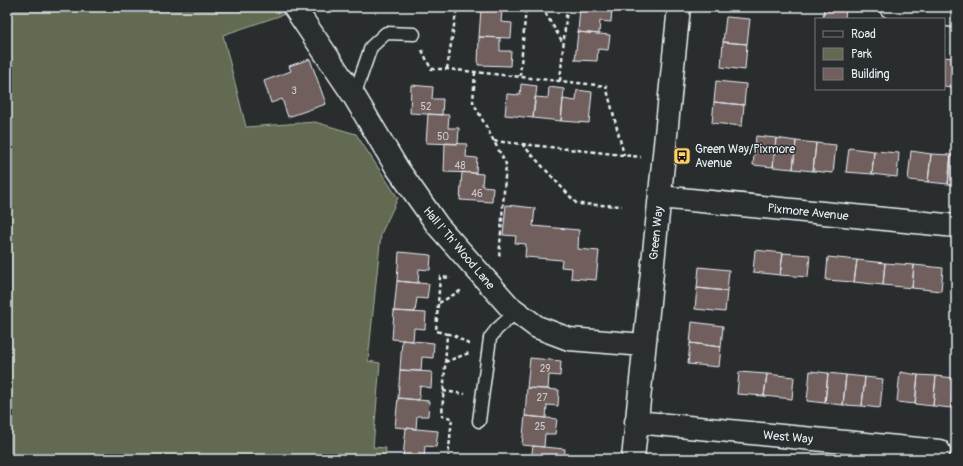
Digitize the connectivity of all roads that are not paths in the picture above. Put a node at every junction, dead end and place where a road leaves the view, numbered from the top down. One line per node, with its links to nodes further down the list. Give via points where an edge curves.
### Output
1 (294, 7): 6 (street, Hall I' Th' Wood Lane)
2 (679, 7): 7 (street, Green Way)
3 (891, 7): 4 (street)
4 (956, 16)
5 (414, 34): 6 (lane, via 386,33 371,47)
6 (354, 96): 9 (street, Hall I' Th' Wood Lane, via 397,168 438,226 488,285)
7 (660, 198): 8 (street, Pixmore Avenue); 10 (street, Green Way)
8 (956, 226)
9 (516, 312): 10 (street, Hall I' Th' Wood Lane, via 537,327 569,339); 11 (lane, via 497,328 490,338)
10 (644, 345): 12 (street, Green Way)
11 (479, 421)
12 (636, 422): 13 (street, West Way); 14 (street, Green Way)
13 (939, 451)
14 (633, 459)

